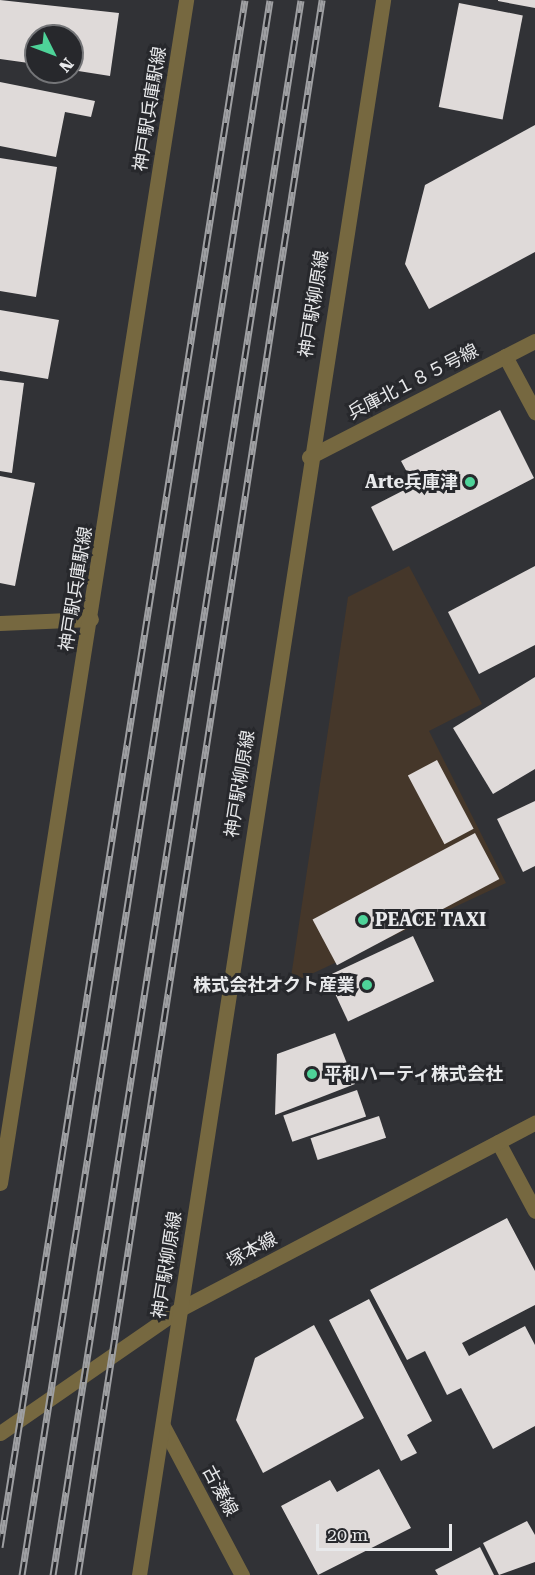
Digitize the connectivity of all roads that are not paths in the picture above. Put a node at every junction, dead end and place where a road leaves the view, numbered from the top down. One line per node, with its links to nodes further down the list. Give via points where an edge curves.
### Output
1 (186, 0): 7 (street, 神戸駅兵庫駅線)
2 (383, 0): 6 (street, 神戸駅柳原線)
3 (535, 341): 4 (street, 兵庫北１８５号線)
4 (505, 356): 5 (street); 6 (street, 兵庫北１８５号線)
5 (535, 412)
6 (309, 457): 13 (street, 神戸駅柳原線)
7 (91, 619): 8 (street); 11 (street, 神戸駅兵庫駅線)
8 (0, 623)
9 (535, 1123): 10 (street, 塚本線)
10 (498, 1142): 12 (street); 13 (street, 塚本線)
11 (0, 1184)
12 (535, 1211)
13 (180, 1310): 14 (street, 神戸駅柳原線); 15 (street, 塚本線)
14 (163, 1426): 16 (street, 神戸駅柳原線); 17 (street, 古湊線)
15 (0, 1433)
16 (139, 1575)
17 (242, 1575)

